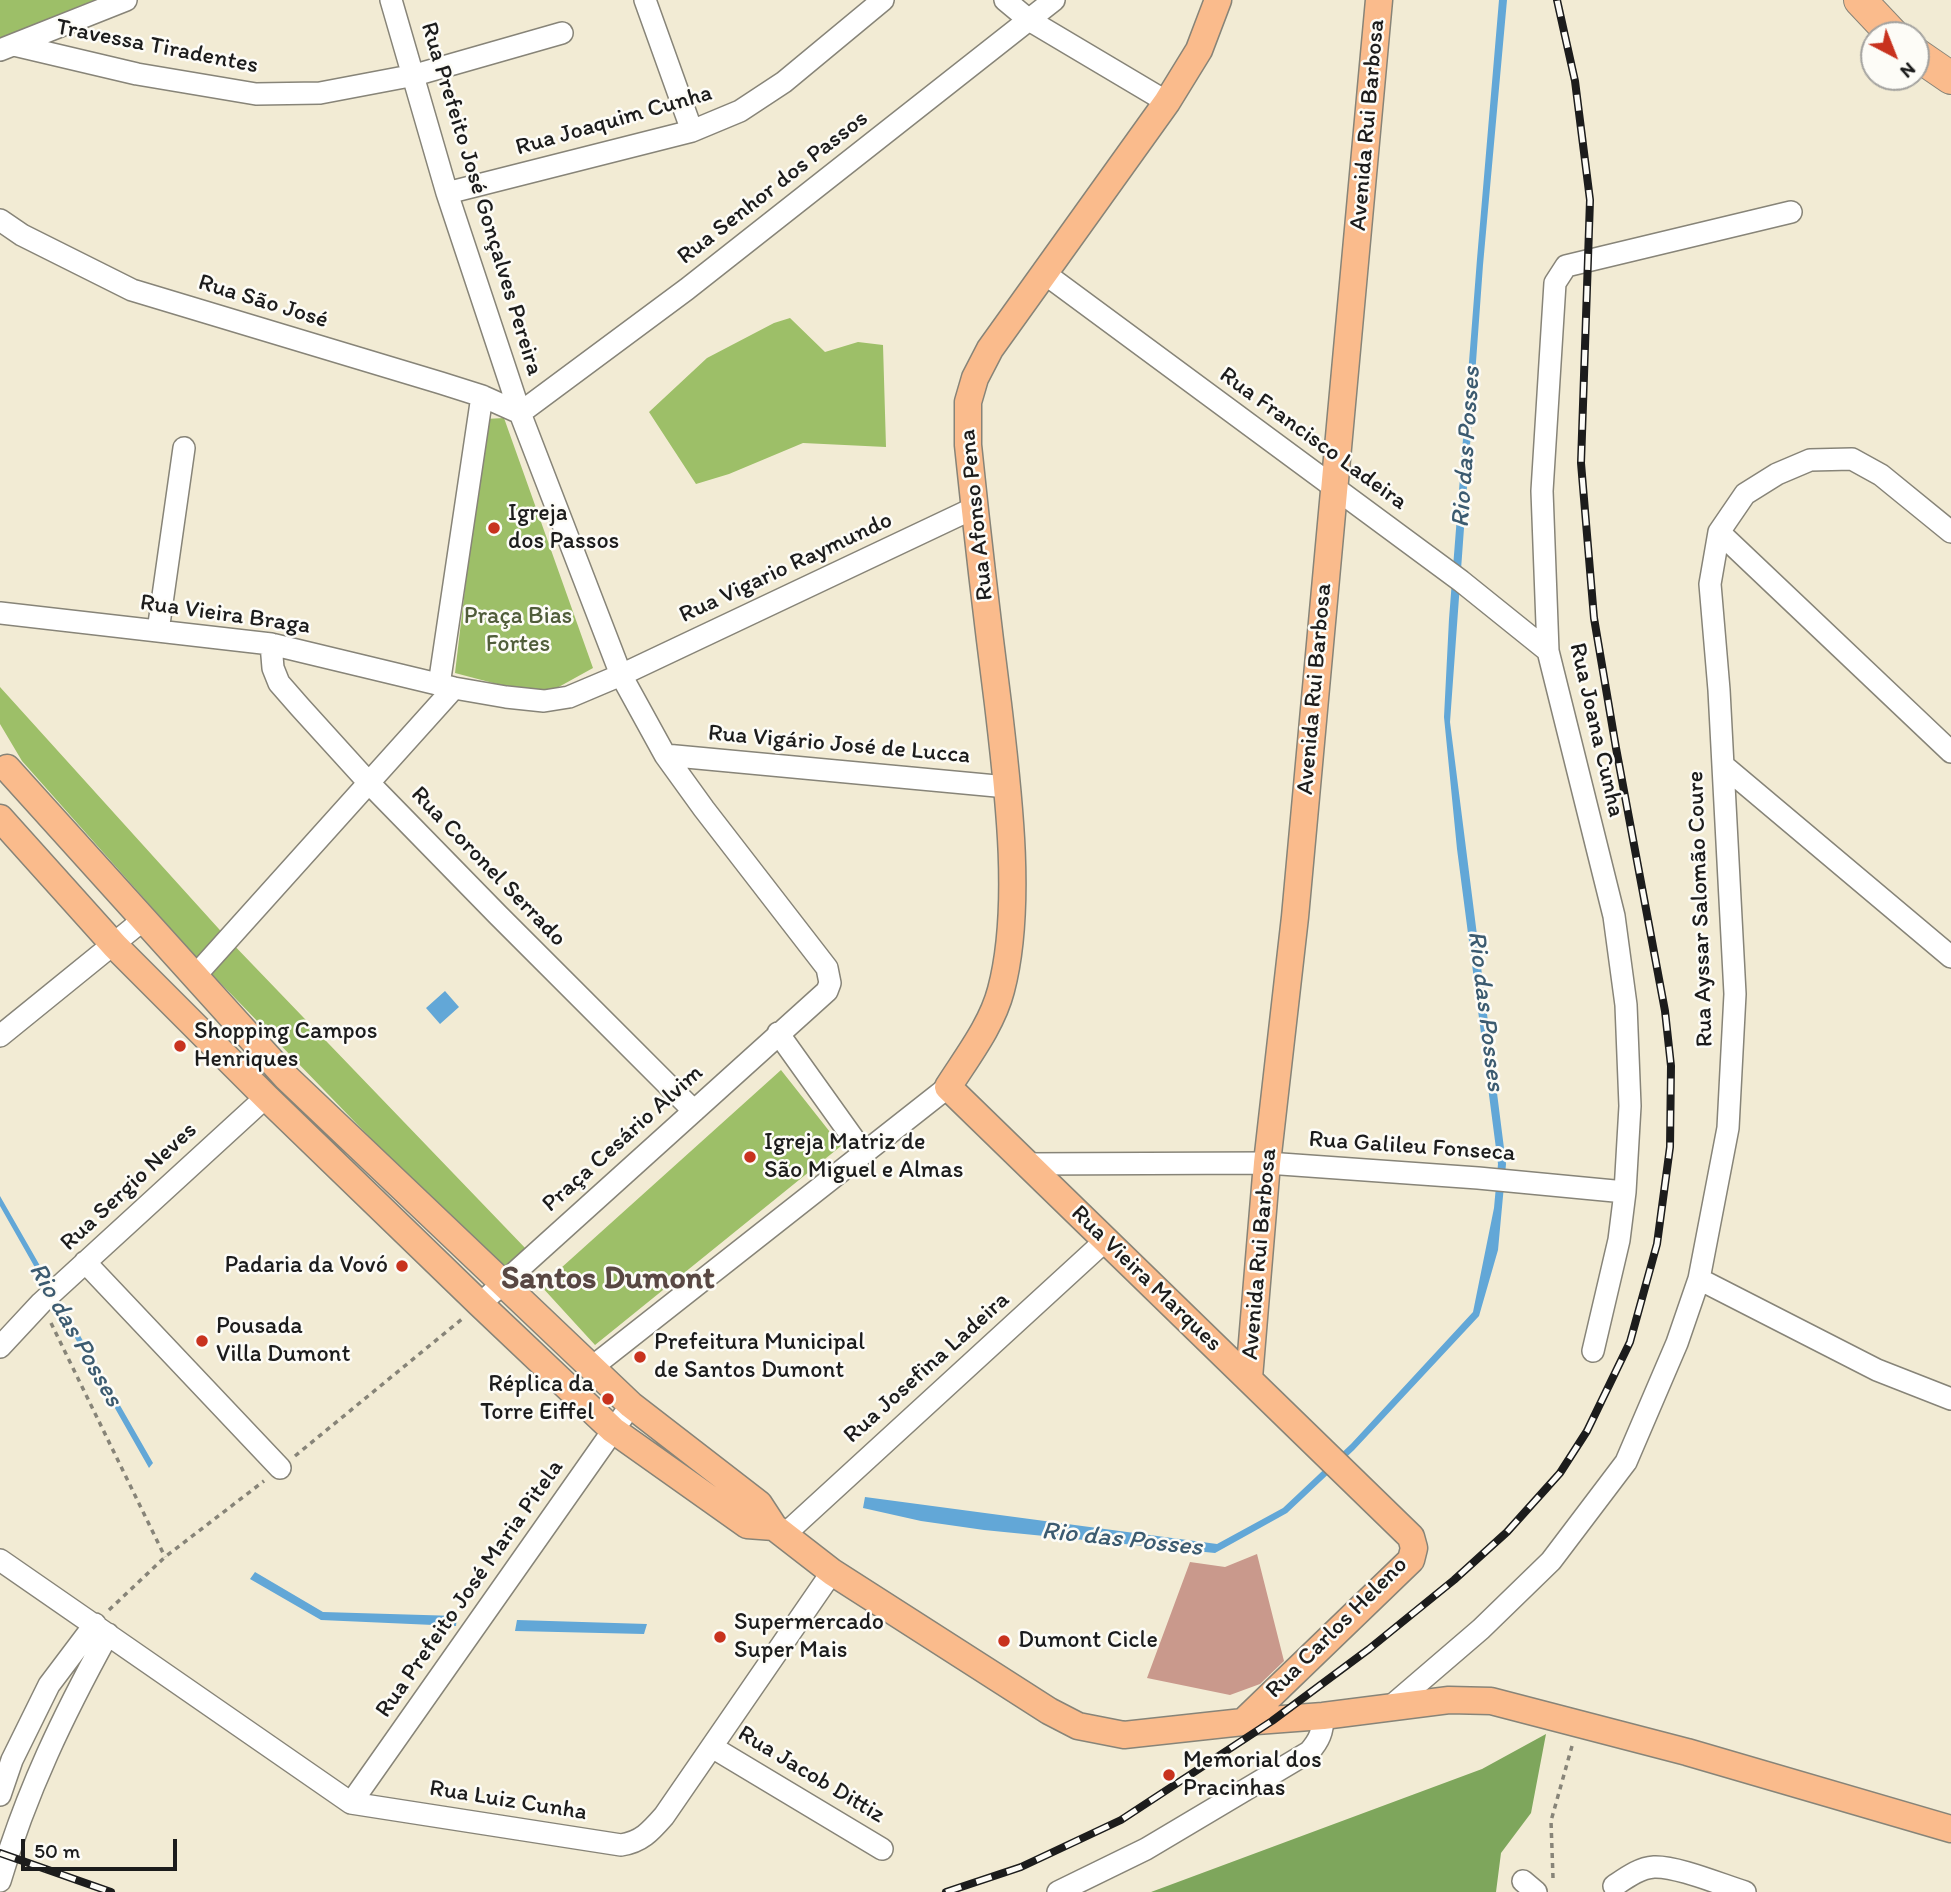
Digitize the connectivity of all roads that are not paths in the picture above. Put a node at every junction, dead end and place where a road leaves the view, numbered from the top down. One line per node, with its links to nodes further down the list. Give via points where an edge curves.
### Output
1 (126, 0): 13 (street)
2 (391, 0): 15 (street, Rua Prefeito José Gonçalves Pereira)
3 (645, 0): 18 (street)
4 (883, 0): 18 (street, Rua Joaquim Cunha, via 785,82 740,111)
5 (1005, 0): 10 (street)
6 (1055, 0): 10 (street, Rua Senhor dos Passos)
7 (1219, 0): 17 (main road, Rua Afonso Pena, via 1199,50)
8 (1380, 0): 26 (main road, Avenida Rui Barbosa)
9 (1860, 0): 11 (highway)
10 (1029, 20): 17 (street); 24 (street, Rua Senhor dos Passos, via 687,289)
11 (1880, 21)
12 (562, 33): 15 (street, Travessa Tiradentes)
13 (7, 47): 15 (street, Travessa Tiradentes, via 256,94 320,93)
14 (1930, 64): 16 (highway)
15 (415, 75): 19 (street, Rua Prefeito José Gonçalves Pereira)
16 (1951, 78)
17 (1167, 102): 22 (main road, Rua Afonso Pena)
18 (692, 131): 19 (street, Rua Joaquim Cunha)
19 (447, 193): 24 (street, Rua Prefeito José Gonçalves Pereira)
20 (1791, 212): 33 (street, Rua Joana Cunha, via 1589,259 1566,266 1560,273 1553,297 1542,491)
21 (0, 220): 23 (street, Rua São José, via 132,290)
22 (1044, 273): 26 (street, Rua Francisco Ladeira); 27 (main road, Rua Afonso Pena, via 975,378 968,402)
23 (482, 396): 24 (street, Rua São José); 35 (street)
24 (520, 413): 34 (street)
25 (184, 448): 31 (street)
26 (1334, 488): 33 (street, Rua Francisco Ladeira); 54 (main road, Avenida Rui Barbosa, via 1295,918)
27 (974, 508): 34 (street, Rua Vigario Raymundo); 41 (main road, Rua Afonso Pena)
28 (1719, 532): 29 (street, Rua Ayssar Salomão Coure, via 1745,494 1777,474 1810,460 1852,459 1881,475); 36 (street); 39 (street, Rua Ayssar Salomão Coure, via 1710,584)
29 (1951, 532)
30 (0, 612): 31 (street, Rua Vieira Braga)
31 (159, 631): 32 (street, Rua Vieira Braga)
32 (271, 644): 35 (street, Rua Vieira Braga); 40 (street, Rua Coronel Serrado, via 279,683)
33 (1548, 651): 56 (street, Rua Joana Cunha, via 1614,916 1626,1006 1630,1106)
34 (621, 675): 35 (street, via 569,697 544,701); 37 (street)
35 (446, 687): 40 (street)
36 (1951, 752)
37 (665, 755): 41 (street, Rua Vigário José de Lucca); 47 (street, Praça Cesário Alvim, via 827,968 831,983 827,991)
38 (2, 766): 43 (main road)
39 (1724, 766): 45 (street); 59 (street, Rua Ayssar Salomão Coure, via 1735,994 1728,1128)
40 (369, 783): 46 (street); 51 (street, Rua Coronel Serrado)
41 (1007, 787): 49 (main road, Rua Afonso Pena, via 1011,889 1001,992 979,1039)
42 (0, 817): 44 (main road)
43 (144, 920): 44 (street); 46 (main road)
44 (115, 946): 48 (street); 50 (main road)
45 (1951, 957)
46 (195, 976): 53 (main road, via 286,1077)
47 (778, 1033): 51 (street, Praça Cesário Alvim); 52 (street)
48 (0, 1036)
49 (948, 1087): 52 (street); 55 (main road, Rua Vieira Marques)
50 (265, 1097): 53 (main road, via 279,1096 296,1103); 58 (street, Rua Sergio Neves); 61 (main road)
51 (694, 1111): 60 (street, Praça Cesário Alvim)
52 (863, 1152): 64 (street)
53 (370, 1157): 60 (main road)
54 (1267, 1163): 55 (street, Rua Galileu Fonseca); 56 (street, Rua Galileu Fonseca); 65 (main road, Avenida Rui Barbosa)
55 (1027, 1164): 57 (main road, Rua Vieira Marques)
56 (1625, 1192): 63 (street, Rua Joana Cunha, via 1609,1290)
57 (1106, 1240): 65 (main road, Rua Vieira Marques); 71 (street, Rua Josefina Ladeira)
58 (85, 1262): 62 (street, Rua Sergio Neves); 70 (street)
59 (1699, 1279): 66 (street, via 1877,1370); 75 (street, Rua Ayssar Salomão Coure, via 1626,1462 1551,1561)
60 (503, 1283): 61 (street, Praça Cesário Alvim); 64 (main road)
61 (480, 1304): 64 (main road, via 572,1370); 68 (main road)
62 (0, 1347)
63 (1593, 1351)
64 (591, 1368): 67 (main road)
65 (1249, 1378): 69 (main road, Rua Vieira Marques)
66 (1951, 1399)
67 (631, 1405): 68 (street, Rua Prefeito José Maria Pitela); 71 (main road, via 760,1504)
68 (614, 1430): 71 (main road, via 747,1525); 80 (street, Rua Prefeito José Maria Pitela)
69 (1335, 1462): 77 (main road, Rua Carlos Heleno, via 1411,1537 1411,1560)
70 (280, 1468)
71 (779, 1531): 73 (main road)
72 (0, 1560): 74 (street, Rua Luiz Cunha)
73 (832, 1572): 77 (main road, via 1078,1726 1124,1735); 78 (street, Rua Luiz Cunha)
74 (102, 1629): 79 (street, via 49,1685); 80 (street, Rua Luiz Cunha); 83 (street, via 42,1763)
75 (1389, 1708): 76 (main road); 81 (main road, via 1449,1700 1491,1701)
76 (1323, 1716): 77 (main road); 85 (street, via 1319,1741 1309,1752 1146,1849)
77 (1242, 1722)
78 (712, 1746): 80 (street, Rua Luiz Cunha, via 664,1816 635,1843); 82 (street, Rua Jacob Dittiz)
79 (0, 1795)
80 (351, 1803)
81 (1951, 1829)
82 (882, 1849)
83 (0, 1881)
84 (1614, 1886): 86 (street, via 1654,1867)
85 (1058, 1892)
86 (1745, 1892)

